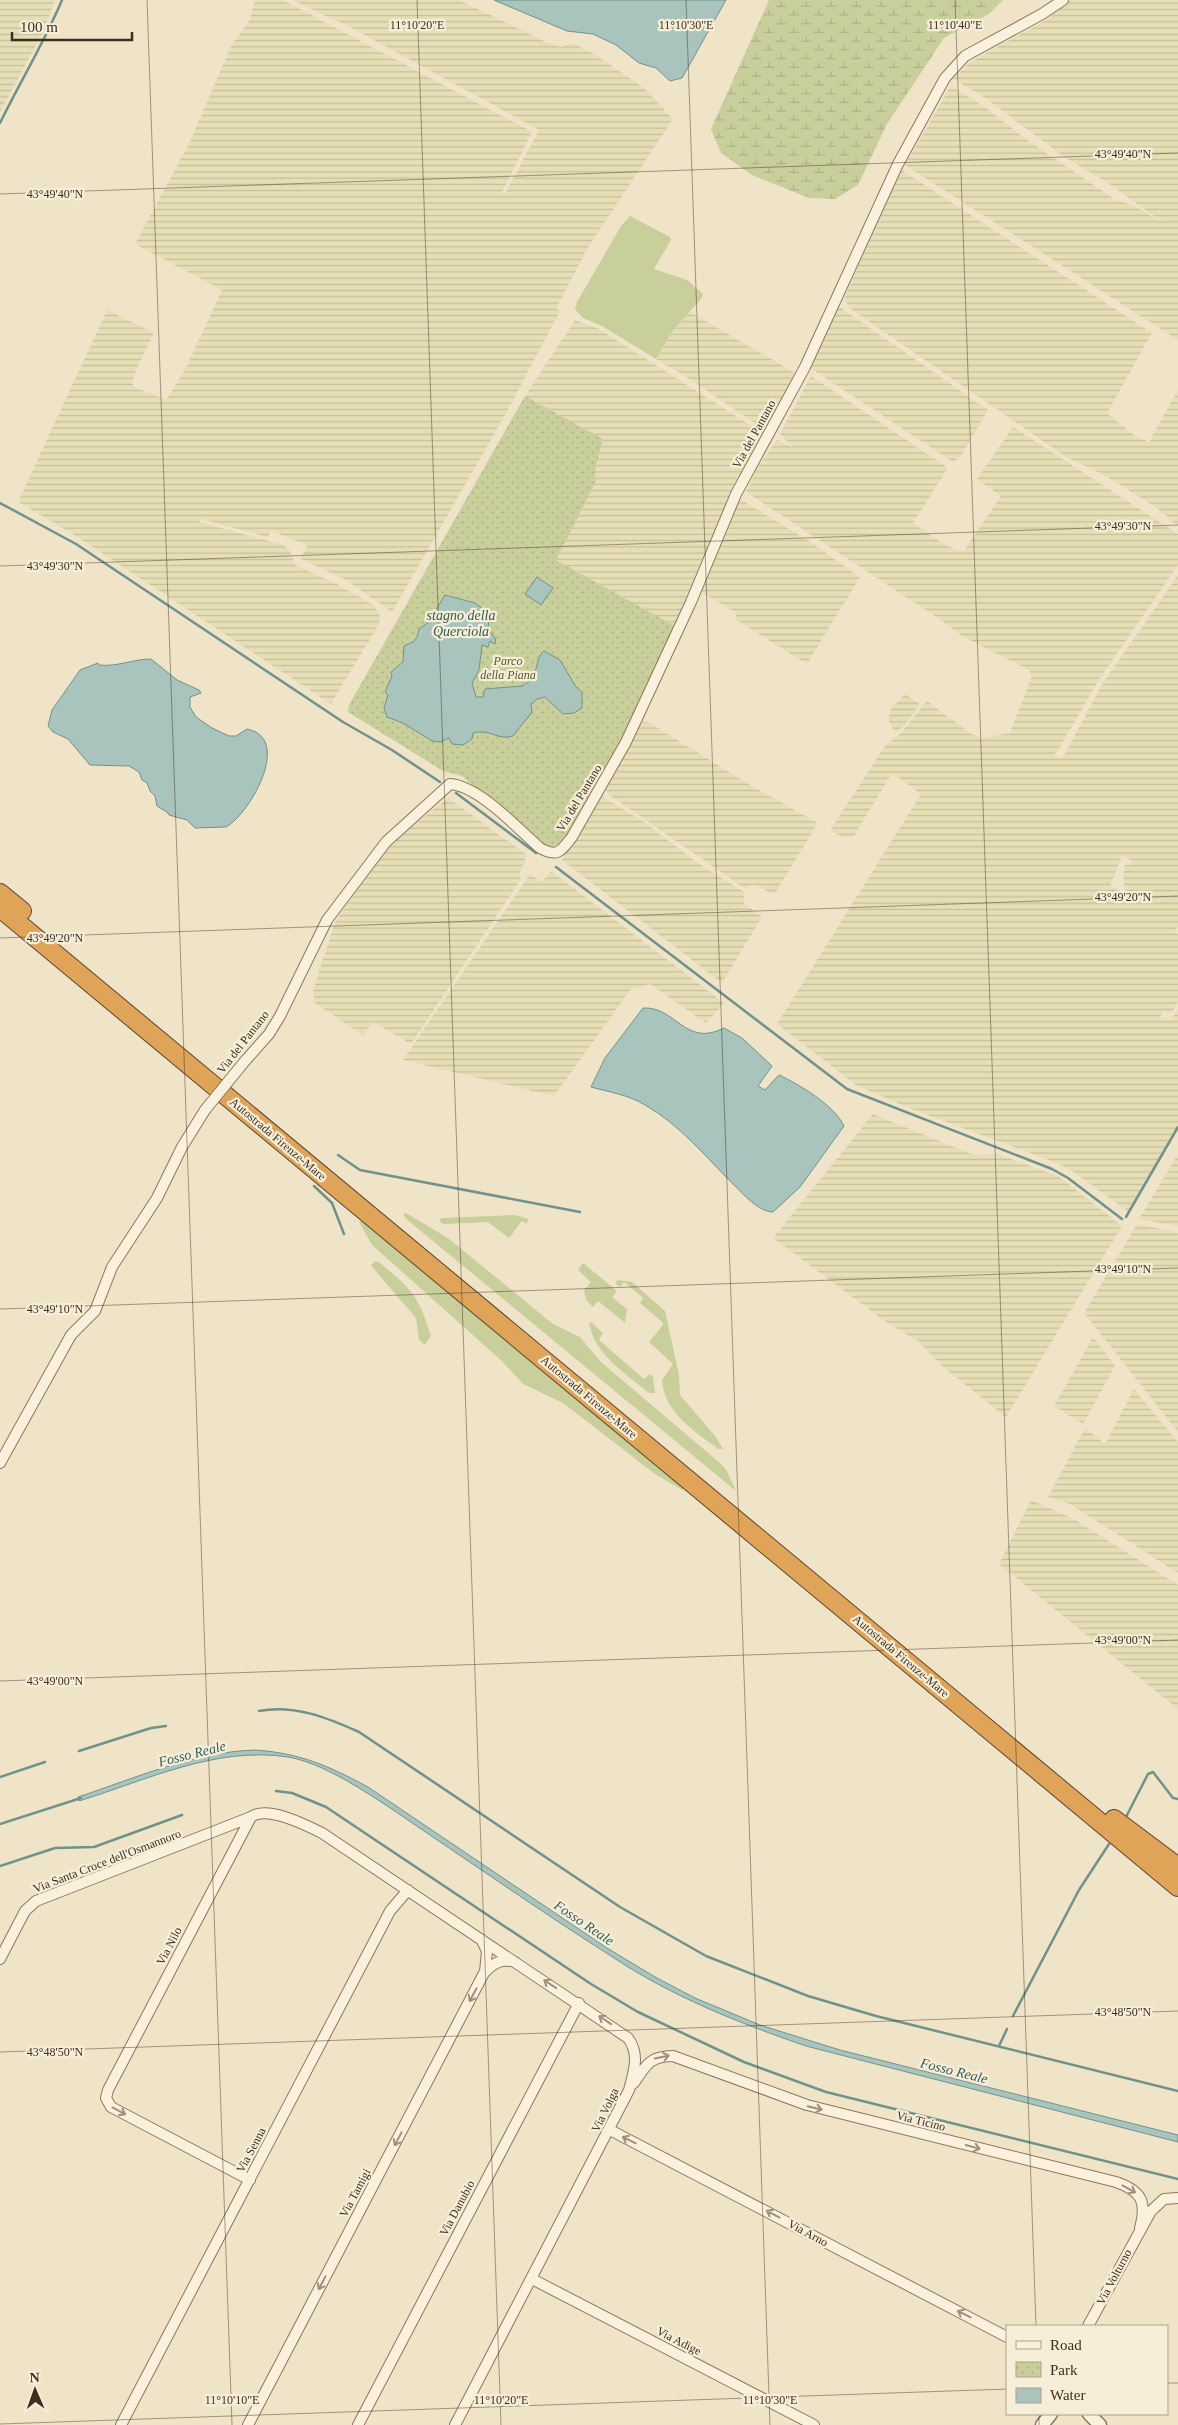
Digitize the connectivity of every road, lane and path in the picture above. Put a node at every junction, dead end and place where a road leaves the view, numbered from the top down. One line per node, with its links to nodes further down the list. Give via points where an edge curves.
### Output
1 (1062, 0): 4 (street, Via del Pantano, bridge, via 965,56 945,78 898,164 805,367 736,494 695,595 626,742 562,850 550,854 540,848 479,795 459,784 450,784 386,842 327,920 269,1034 204,1110 156,1198 112,1267 95,1311 72,1335)
2 (0, 893): 6 (highway, Autostrada Firenze-Mare)
3 (0, 908): 6 (highway, Autostrada Firenze-Mare)
4 (0, 1463)
5 (251, 1817): 10 (street, via 265,1813 305,1824); 13 (street, Via Santa Croce dell'Osmannoro, via 36,1901 25,1911); 19 (street, Via Nilo, one-way to 19, via 107,2094 108,2104)
6 (1109, 1823): 7 (highway); 8 (highway, Autostrada Firenze-Mare); 9 (highway, Autostrada Firenze-Mare); 11 (highway)
7 (1178, 1867)
8 (1178, 1872)
9 (1178, 1887)
10 (408, 1890): 12 (street, Via Volga); 19 (street, Via Senna, via 390,1912)
11 (1178, 1895)
12 (479, 1936): 14 (street, Via Volga); 15 (street, Via Tamigi, via 487,1951)
13 (0, 1959)
14 (521, 1965): 15 (street, via 501,1961); 16 (street, Via Volga, one-way to 14)
15 (484, 1974): 28 (street, Via Tamigi, one-way to 28)
16 (579, 2003): 17 (street, Via Volga, one-way to 16, via 636,2062 632,2043); 29 (street, Via Danubio)
17 (629, 2090): 18 (street, Via Volga); 21 (street, Via Ticino, one-way to 21, via 649,2062 660,2056 673,2056 807,2105 1127,2186 1142,2201)
18 (610, 2130): 22 (street, Via Volga); 24 (street, Via Arno, one-way to 18)
19 (250, 2180): 27 (street, Via Senna)
20 (1178, 2198): 21 (street, via 1164,2199 1155,2206)
21 (1140, 2228): 23 (street, Via Volturno)
22 (532, 2279): 30 (street, Via Volga); 31 (street, Via Adige)
23 (1089, 2325)
24 (1006, 2336)
25 (1050, 2415): 32 (street)
26 (1090, 2415): 33 (street)
27 (121, 2425)
28 (248, 2425)
29 (358, 2425)
30 (455, 2425)
31 (814, 2425)
32 (1042, 2425)
33 (1100, 2425)

